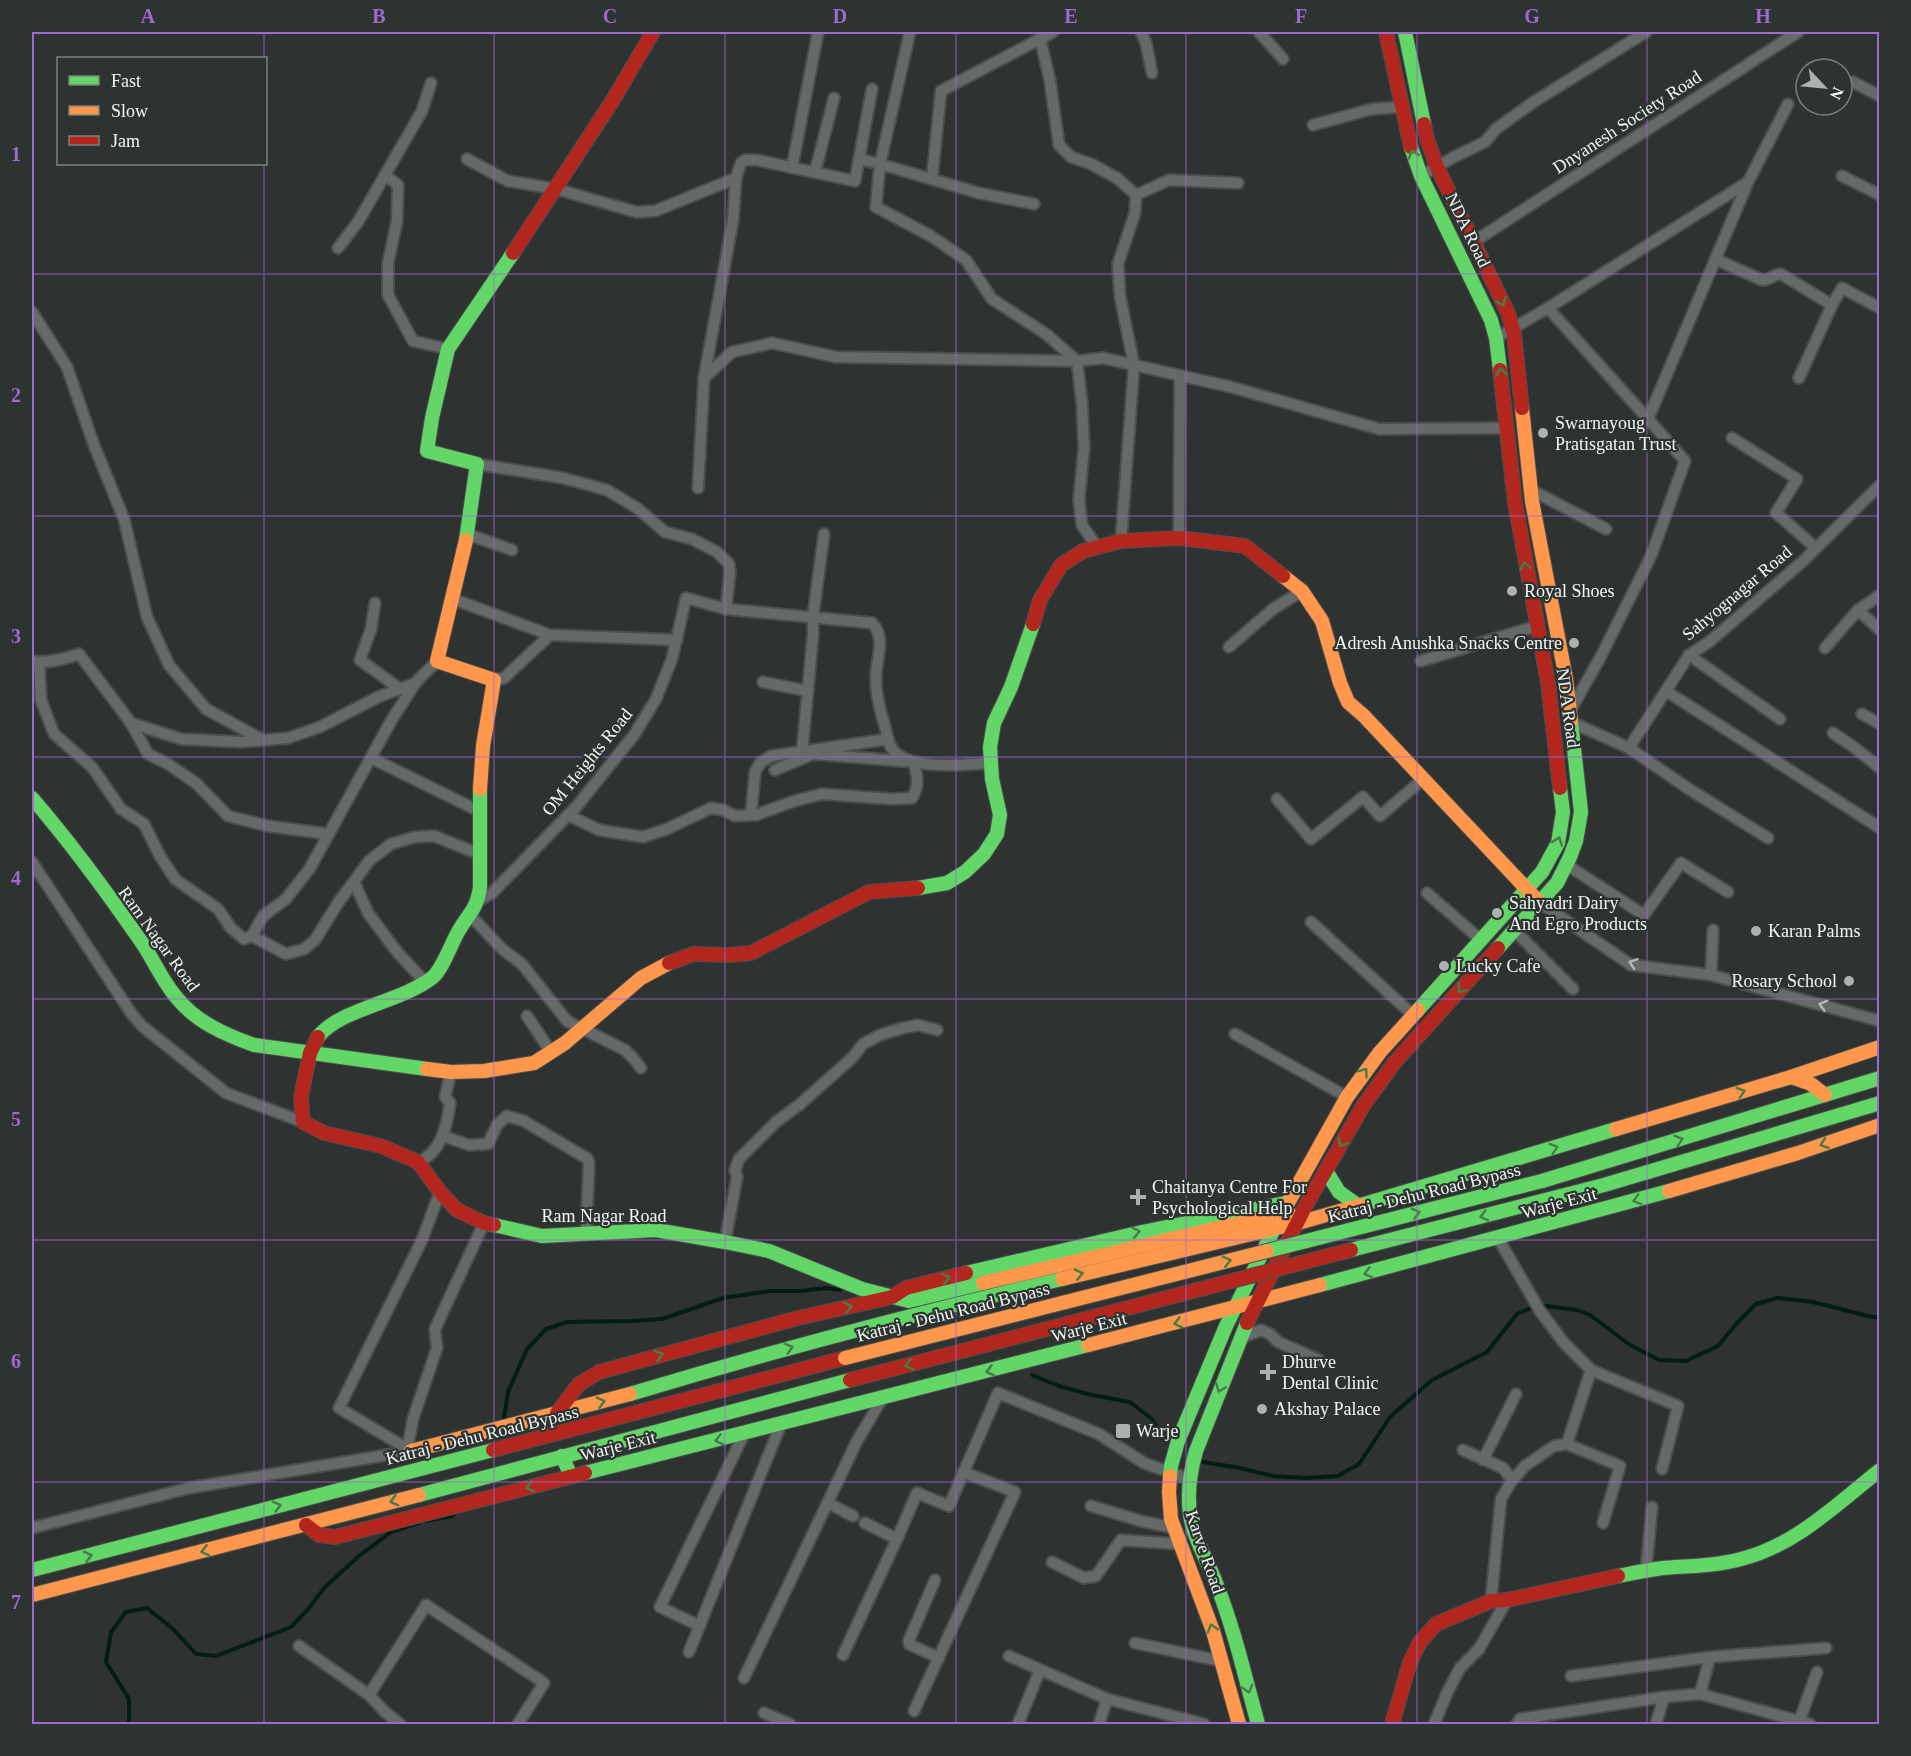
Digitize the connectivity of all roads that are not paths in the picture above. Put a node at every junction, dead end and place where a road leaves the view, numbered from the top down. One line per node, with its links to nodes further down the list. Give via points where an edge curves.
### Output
1 (653, 32): 35 (main road)
2 (819, 32): 26 (street)
3 (910, 32): 24 (street)
4 (1053, 32): 11 (street)
5 (1141, 32): 13 (street)
6 (1259, 32): 12 (street)
7 (1386, 32): 20 (main road, NDA Road)
8 (1405, 32): 25 (main road, NDA Road, via 1427,139)
9 (1646, 32): 25 (street, via 1532,103 1485,142)
10 (1791, 33): 39 (street, Dnyanesh Society Road)
11 (1040, 38): 32 (street, via 941,91); 36 (street, via 1059,145 1071,157 1117,178)
12 (1283, 59)
13 (1152, 73)
14 (431, 83): 28 (street, via 422,111)
15 (1854, 83): 17 (street)
16 (872, 89): 23 (street)
17 (1880, 96)
18 (834, 98): 27 (street)
19 (1788, 104): 33 (street)
20 (1402, 108): 21 (street, via 1372,109); 29 (main road, NDA Road, one-way to 20)
21 (1313, 124)
22 (467, 159): 35 (street, via 508,181)
23 (859, 159): 24 (street); 27 (street, via 855,181)
24 (880, 164): 32 (street); 49 (street, via 876,207 966,260 992,299 1046,334)
25 (1437, 167): 29 (street); 39 (main road, NDA Road)
26 (792, 168): 27 (street); 31 (street, via 745,160)
27 (815, 172)
28 (385, 175): 40 (street); 48 (street, via 398,185 398,221 388,263 387,295 413,341)
29 (1421, 176): 47 (main road, NDA Road, via 1469,272)
30 (1842, 176): 37 (street)
31 (736, 177): 35 (street, via 655,211 636,212); 52 (street, via 733,220)
32 (932, 178): 38 (street)
33 (1748, 182): 41 (street); 43 (street)
34 (1238, 183): 36 (street, via 1169,180)
35 (556, 189): 48 (main road)
36 (1136, 195): 50 (street, via 1135,213 1118,264 1120,296)
37 (1880, 195)
38 (1034, 204)
39 (1475, 241): 46 (main road, NDA Road, one-way to 46)
40 (338, 248)
41 (1715, 259): 42 (street, via 1762,280 1781,274); 54 (street)
42 (1832, 305): 44 (street, via 1842,288); 53 (street)
43 (1548, 308): 46 (street); 54 (street)
44 (1880, 308)
45 (32, 312): 100 (street, via 67,367 124,519 147,617 169,665 206,710)
46 (1512, 330): 47 (street); 60 (main road, NDA Road)
47 (1496, 338): 55 (main road, NDA Road, one-way to 47)
48 (448, 349): 57 (main road, via 427,451)
49 (1077, 361): 50 (street, via 1103,358); 52 (street, via 836,357 772,343 732,352); 66 (street, via 1084,447 1078,500 1082,525)
50 (1134, 365): 51 (street); 65 (street)
51 (1180, 376): 55 (street, via 1379,429); 64 (street)
52 (704, 378): 59 (street)
53 (1799, 378)
54 (1648, 419): 93 (street, via 1685,461 1651,556)
55 (1506, 428): 76 (main road, NDA Road, one-way to 55)
56 (1732, 438): 67 (street, via 1797,479 1776,513)
57 (477, 464): 62 (main road); 73 (street, via 607,490 666,532 717,552 729,564)
58 (1880, 485): 67 (street, Sahyognagar Road)
59 (698, 488)
60 (1531, 490): 61 (street); 93 (main road, NDA Road)
61 (1606, 529)
62 (467, 534): 68 (street); 71 (main road)
63 (824, 534): 75 (street)
64 (1179, 538): 65 (main road, Ram Nagar Road); 69 (main road, Ram Nagar Road, via 1245,546)
65 (1121, 541): 66 (main road, Ram Nagar Road)
66 (1097, 547): 105 (main road, Ram Nagar Road, via 1061,565 1040,600 1011,687 993,723)
67 (1816, 548): 82 (street, Sahyognagar Road)
68 (512, 550)
69 (1302, 591): 80 (street, via 1273,609); 108 (main road, Ram Nagar Road, via 1322,621 1348,702)
70 (1880, 595): 74 (street)
71 (453, 599): 78 (street); 83 (main road)
72 (375, 603): 89 (street, via 360,660)
73 (726, 609): 75 (street, OM Heights Road); 79 (street, OM Heights Road, via 687,598)
74 (1858, 610): 77 (street); 81 (street)
75 (813, 617): 90 (street); 99 (street, OM Heights Road, via 872,623 877,628 880,636 876,693)
76 (1537, 626): 84 (street); 95 (main road, NDA Road)
77 (1880, 630)
78 (550, 635): 79 (street); 86 (street, via 504,678)
79 (677, 640): 112 (street, OM Heights Road, via 656,699 634,735)
80 (1229, 647)
81 (1825, 648)
82 (1689, 655): 91 (street, Sahyognagar Road); 94 (street)
83 (437, 661): 86 (main road); 87 (street)
84 (1421, 661)
85 (35, 662): 96 (street, via 79,654); 130 (street, via 41,700 54,734 92,767 121,808 144,824 175,879 218,909 244,939)
86 (494, 680): 111 (main road, via 483,746)
87 (416, 682): 89 (street); 103 (street)
88 (763, 682): 90 (street)
89 (400, 689): 100 (street, via 320,727 288,738)
90 (808, 691): 102 (street)
91 (1666, 691): 101 (street, Sahyognagar Road); 114 (street)
92 (1862, 714): 97 (street)
93 (1571, 717): 95 (main road); 101 (street); 118 (main road, NDA Road, via 1581,812 1580,831)
94 (1780, 719)
95 (1552, 721): 121 (main road, NDA Road, one-way to 95, via 1542,872 1562,828)
96 (130, 723): 100 (street, via 181,739); 115 (street, via 148,754 196,783 228,816)
97 (1880, 724)
98 (1833, 733): 106 (street)
99 (888, 739): 102 (street); 104 (street, via 900,756)
100 (263, 740)
101 (1629, 748): 116 (street)
102 (802, 752): 113 (street, via 771,756 760,763 755,772)
103 (371, 758): 111 (street); 115 (street)
104 (914, 762): 105 (street); 107 (street, via 813,754); 113 (street, via 917,789 912,798 822,794)
105 (991, 763): 138 (main road, Ram Nagar Road, via 1000,815 997,834 965,872 947,883 869,892 751,953 693,954 663,966 641,978)
106 (1880, 768)
107 (775, 770)
108 (1423, 779): 110 (street, via 1380,816 1363,797 1311,839); 121 (main road, Ram Nagar Road)
109 (32, 798): 143 (main road, Ram Nagar Road, via 141,941 177,999 204,1022 230,1036)
110 (1277, 799)
111 (479, 811): 117 (main road)
112 (568, 815): 113 (street, via 599,830 643,837 711,808 735,816); 124 (street, OM Heights Road, via 492,893)
113 (751, 815)
114 (1880, 828)
115 (329, 834): 130 (street, via 310,868 286,899 263,916)
116 (1768, 838)
117 (479, 854): 120 (street, via 434,836 415,837 391,844 369,861); 124 (main road)
118 (1567, 865): 123 (street, via 1644,915 1681,863); 125 (main road, NDA Road)
119 (34, 872): 151 (street, via 142,1026 226,1093)
120 (354, 882): 130 (street, via 304,950 286,954); 133 (street, via 368,913)
121 (1527, 890): 125 (main road, Ram Nagar Road); 131 (main road, NDA Road)
122 (1427, 892): 131 (street)
123 (1728, 892)
124 (478, 901): 126 (main road)
125 (1539, 902): 128 (main road, NDA Road); 132 (street, one-way to 125, via 1631,965)
126 (471, 915): 133 (main road, via 439,970); 138 (street, via 502,949 522,964 567,1021)
127 (1311, 922): 135 (street)
128 (1514, 930): 134 (street); 155 (main road, one-way to 155, via 1380,1080)
129 (1713, 930): 132 (street)
130 (252, 936)
131 (1481, 940): 135 (main road, NDA Road)
132 (1711, 975): 137 (street, one-way to 132)
133 (424, 982): 143 (main road, via 412,991 341,1019 322,1032)
134 (1573, 989)
135 (1413, 1015): 149 (main road, NDA Road, one-way to 135)
136 (527, 1016): 142 (street)
137 (1880, 1021)
138 (584, 1028): 142 (main road, Ram Nagar Road); 144 (street, via 625,1050)
139 (936, 1030): 164 (street, via 918,1025 862,1044 852,1058 739,1158)
140 (1235, 1034): 149 (street)
141 (1880, 1047): 146 (main road)
142 (551, 1052): 145 (main road, Ram Nagar Road, via 534,1063)
143 (310, 1053): 145 (main road, Ram Nagar Road); 151 (main road, via 301,1097)
144 (641, 1068)
145 (451, 1072): 153 (street, via 445,1098 450,1103 448,1122)
146 (1791, 1077): 148 (main road, via 1811,1084); 157 (main road, one-way to 146)
147 (1880, 1078): 148 (main road, Katraj - Dehu Road Bypass)
148 (1825, 1095): 177 (main road, Katraj - Dehu Road Bypass, one-way to 148, bridge, via 1542,1181)
149 (1347, 1097): 158 (main road, NDA Road)
150 (1880, 1103): 181 (main road, Katraj - Dehu Road Bypass, one-way to 181, bridge, via 1604,1185)
151 (303, 1122): 154 (main road, via 324,1133 381,1146)
152 (1880, 1125): 163 (main road, Warje Exit, one-way to 163, via 1797,1154)
153 (443, 1136): 154 (street, via 429,1158); 162 (street, via 469,1145 488,1144 497,1125 507,1116 524,1121 586,1158)
154 (418, 1162): 156 (main road, Ram Nagar Road)
155 (1326, 1171): 157 (main road, via 1343,1197); 159 (main road)
156 (440, 1192): 160 (main road, Ram Nagar Road, via 457,1210); 180 (street, via 422,1240 339,1408)
157 (1359, 1206): 159 (main road)
158 (1284, 1208): 159 (main road, Ram Nagar Road); 161 (main road, NDA Road); 165 (main road, Ram Nagar Road, via 1230,1227 909,1301)
159 (1302, 1214): 161 (main road); 166 (main road)
160 (484, 1223): 162 (main road, Ram Nagar Road, via 542,1236); 180 (street, via 435,1329 437,1348 413,1419 408,1445)
161 (1275, 1228): 167 (main road, NDA Road); 174 (main road, one-way to 161, via 980,1298)
162 (586, 1234): 164 (main road, Ram Nagar Road, via 656,1230)
163 (1498, 1238): 166 (main road, Warje Exit, one-way to 166); 171 (street, via 1540,1311)
164 (725, 1242): 165 (main road, Ram Nagar Road, via 770,1251 862,1289)
165 (892, 1297): 174 (main road, one-way to 165, via 579,1384 599,1372)
166 (1258, 1301): 167 (main road, Warje Exit); 169 (main road, Karve Road)
167 (1235, 1308): 168 (main road, NDA Road); 173 (main road, Warje Exit, one-way to 173)
168 (1226, 1326): 185 (main road, Karve Road, via 1178,1441)
169 (1241, 1336): 170 (street, via 1261,1330); 189 (main road, Karve Road, one-way to 189)
170 (1319, 1360)
171 (1591, 1370): 178 (street); 184 (street, via 1678,1406)
172 (1516, 1394): 182 (street)
173 (882, 1399): 175 (main road, Warje Exit); 191 (street)
174 (557, 1413): 177 (main road); 180 (main road)
175 (781, 1424): 176 (main road, Warje Exit); 209 (street)
176 (744, 1434): 188 (main road, Warje Exit, one-way to 188); 209 (street, via 660,1607)
177 (557, 1435): 183 (main road, Katraj - Dehu Road Bypass)
178 (1567, 1444): 190 (street, via 1554,1446); 195 (street, via 1620,1466)
179 (1463, 1450): 182 (street)
180 (411, 1451): 183 (main road); 198 (street, via 189,1488)
181 (562, 1456): 188 (main road); 197 (main road, Katraj - Dehu Road Bypass, one-way to 197)
182 (1483, 1460): 190 (street, via 1503,1468)
183 (427, 1467): 203 (main road, Katraj - Dehu Road Bypass, one-way to 183)
184 (1662, 1469)
185 (1171, 1470): 187 (street, via 1144,1463 1100,1434 998,1393); 189 (street); 199 (main road, Karve Road, via 1169,1492)
186 (1880, 1470): 204 (main road, via 1808,1527 1754,1555 1731,1562)
187 (963, 1472): 200 (street, via 949,1506 917,1493); 217 (street, via 1015,1492)
188 (571, 1476): 197 (main road, Warje Exit, one-way to 197, via 335,1537 317,1535)
189 (1189, 1476): 229 (main road, Karve Road, one-way to 229, via 1190,1517 1230,1626)
190 (1512, 1480): 208 (street, via 1501,1499)
191 (828, 1503): 194 (street); 222 (street)
192 (1091, 1506): 199 (street)
193 (1652, 1507): 204 (street)
194 (853, 1516)
195 (1604, 1522)
196 (865, 1523): 200 (street)
197 (306, 1525): 206 (main road, Katraj - Dehu Road Bypass, one-way to 206)
198 (32, 1528)
199 (1174, 1528): 201 (main road, Karve Road)
200 (897, 1539): 214 (street)
201 (1179, 1544): 202 (street, via 1121,1540 1096,1576 1084,1578); 218 (main road, Karve Road, one-way to 201, via 1199,1590)
202 (1052, 1562)
203 (32, 1570)
204 (1646, 1571): 207 (main road)
205 (934, 1580): 217 (street, via 909,1640 913,1646)
206 (32, 1594)
207 (1507, 1600): 208 (main road); 239 (street, via 1479,1649 1460,1668)
208 (1491, 1601): 238 (main road, via 1437,1624 1420,1642 1410,1662)
209 (700, 1626): 213 (street)
210 (1135, 1643): 218 (street)
211 (299, 1646): 224 (street)
212 (1826, 1648): 216 (street)
213 (689, 1652)
214 (843, 1655)
215 (1009, 1656): 219 (street)
216 (1710, 1657): 221 (street); 223 (street)
217 (939, 1658): 227 (street)
218 (1221, 1661): 231 (main road, Karve Road)
219 (1040, 1670): 226 (street); 235 (street)
220 (1817, 1672): 230 (street)
221 (1571, 1676)
222 (744, 1678)
223 (1700, 1694): 225 (street); 230 (street)
224 (369, 1695): 232 (street); 233 (street, via 426,1605 544,1683)
225 (1664, 1697): 240 (street, via 1520,1719); 241 (street)
226 (1107, 1699): 236 (street); 237 (street)
227 (914, 1711)
228 (764, 1713): 234 (street)
229 (1257, 1722): 231 (street)
230 (1805, 1723)
231 (1239, 1724)
232 (400, 1725)
233 (518, 1725)
234 (790, 1725)
235 (1018, 1725)
236 (1099, 1725)
237 (1203, 1725)
238 (1392, 1725)
239 (1434, 1725)
240 (1517, 1725)
241 (1656, 1725)

